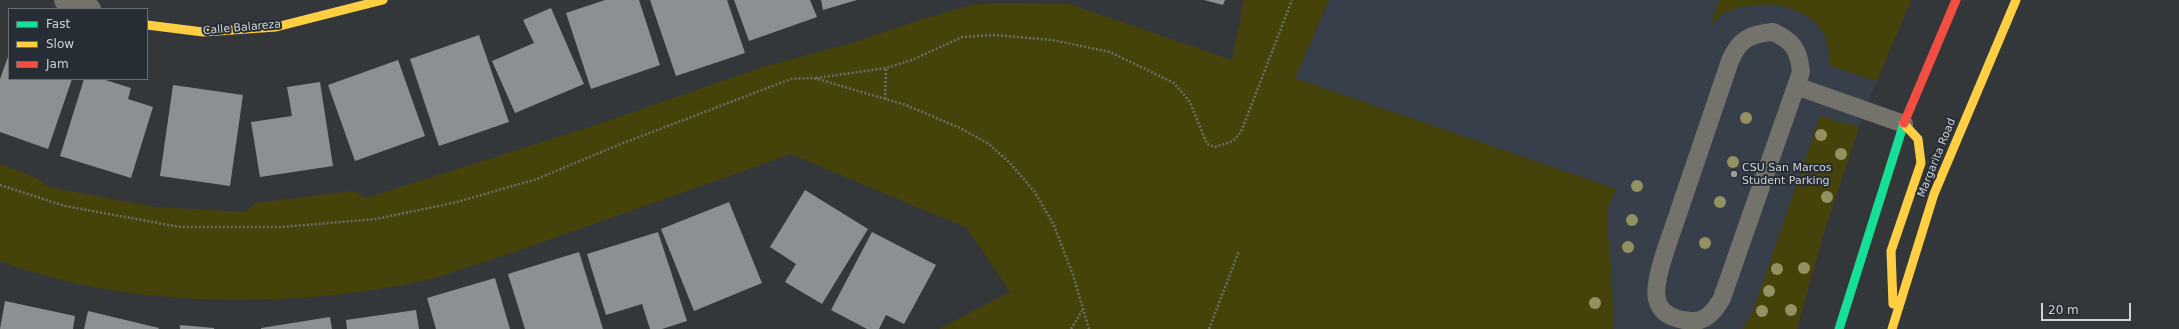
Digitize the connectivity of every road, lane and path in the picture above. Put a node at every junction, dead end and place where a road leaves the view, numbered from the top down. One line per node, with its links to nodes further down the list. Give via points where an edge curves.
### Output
1 (65, 0): 6 (street)
2 (383, 0): 7 (main road, Calle Balareza, via 276,27 203,32)
3 (1292, 0): 8 (path, via 1241,132 1233,141 1215,148 1207,144 1190,102 1174,83 1110,52 1052,40 979,34 962,37 912,60)
4 (1956, 0): 12 (main road)
5 (2016, 0): 16 (main road, Margarita Road, via 1934,194)
6 (87, 8)
7 (148, 25)
8 (886, 68): 9 (path); 11 (path)
9 (814, 78): 11 (path); 13 (path, via 791,79 537,179 457,202 376,219 282,227 180,227 66,206)
10 (1796, 86): 12 (lane); 17 (lane, via 1722,298 1716,309 1707,317); 17 (lane, via 1801,72 1800,62 1796,50 1788,39 1773,32 1756,34 1742,42 1735,50 1656,285 1657,299 1662,310)
11 (885, 99): 15 (path, via 960,128 989,144 1010,163 1034,191 1053,223)
12 (1904, 124): 16 (main road, via 1918,139 1921,163 1891,251); 21 (main road)
13 (0, 185)
14 (1239, 251): 20 (path)
15 (1083, 310): 18 (path); 19 (path)
16 (1894, 319): 22 (main road, Margarita Road)
17 (1681, 324)
18 (1071, 329)
19 (1089, 329)
20 (1209, 329)
21 (1839, 329)
22 (1892, 329)

